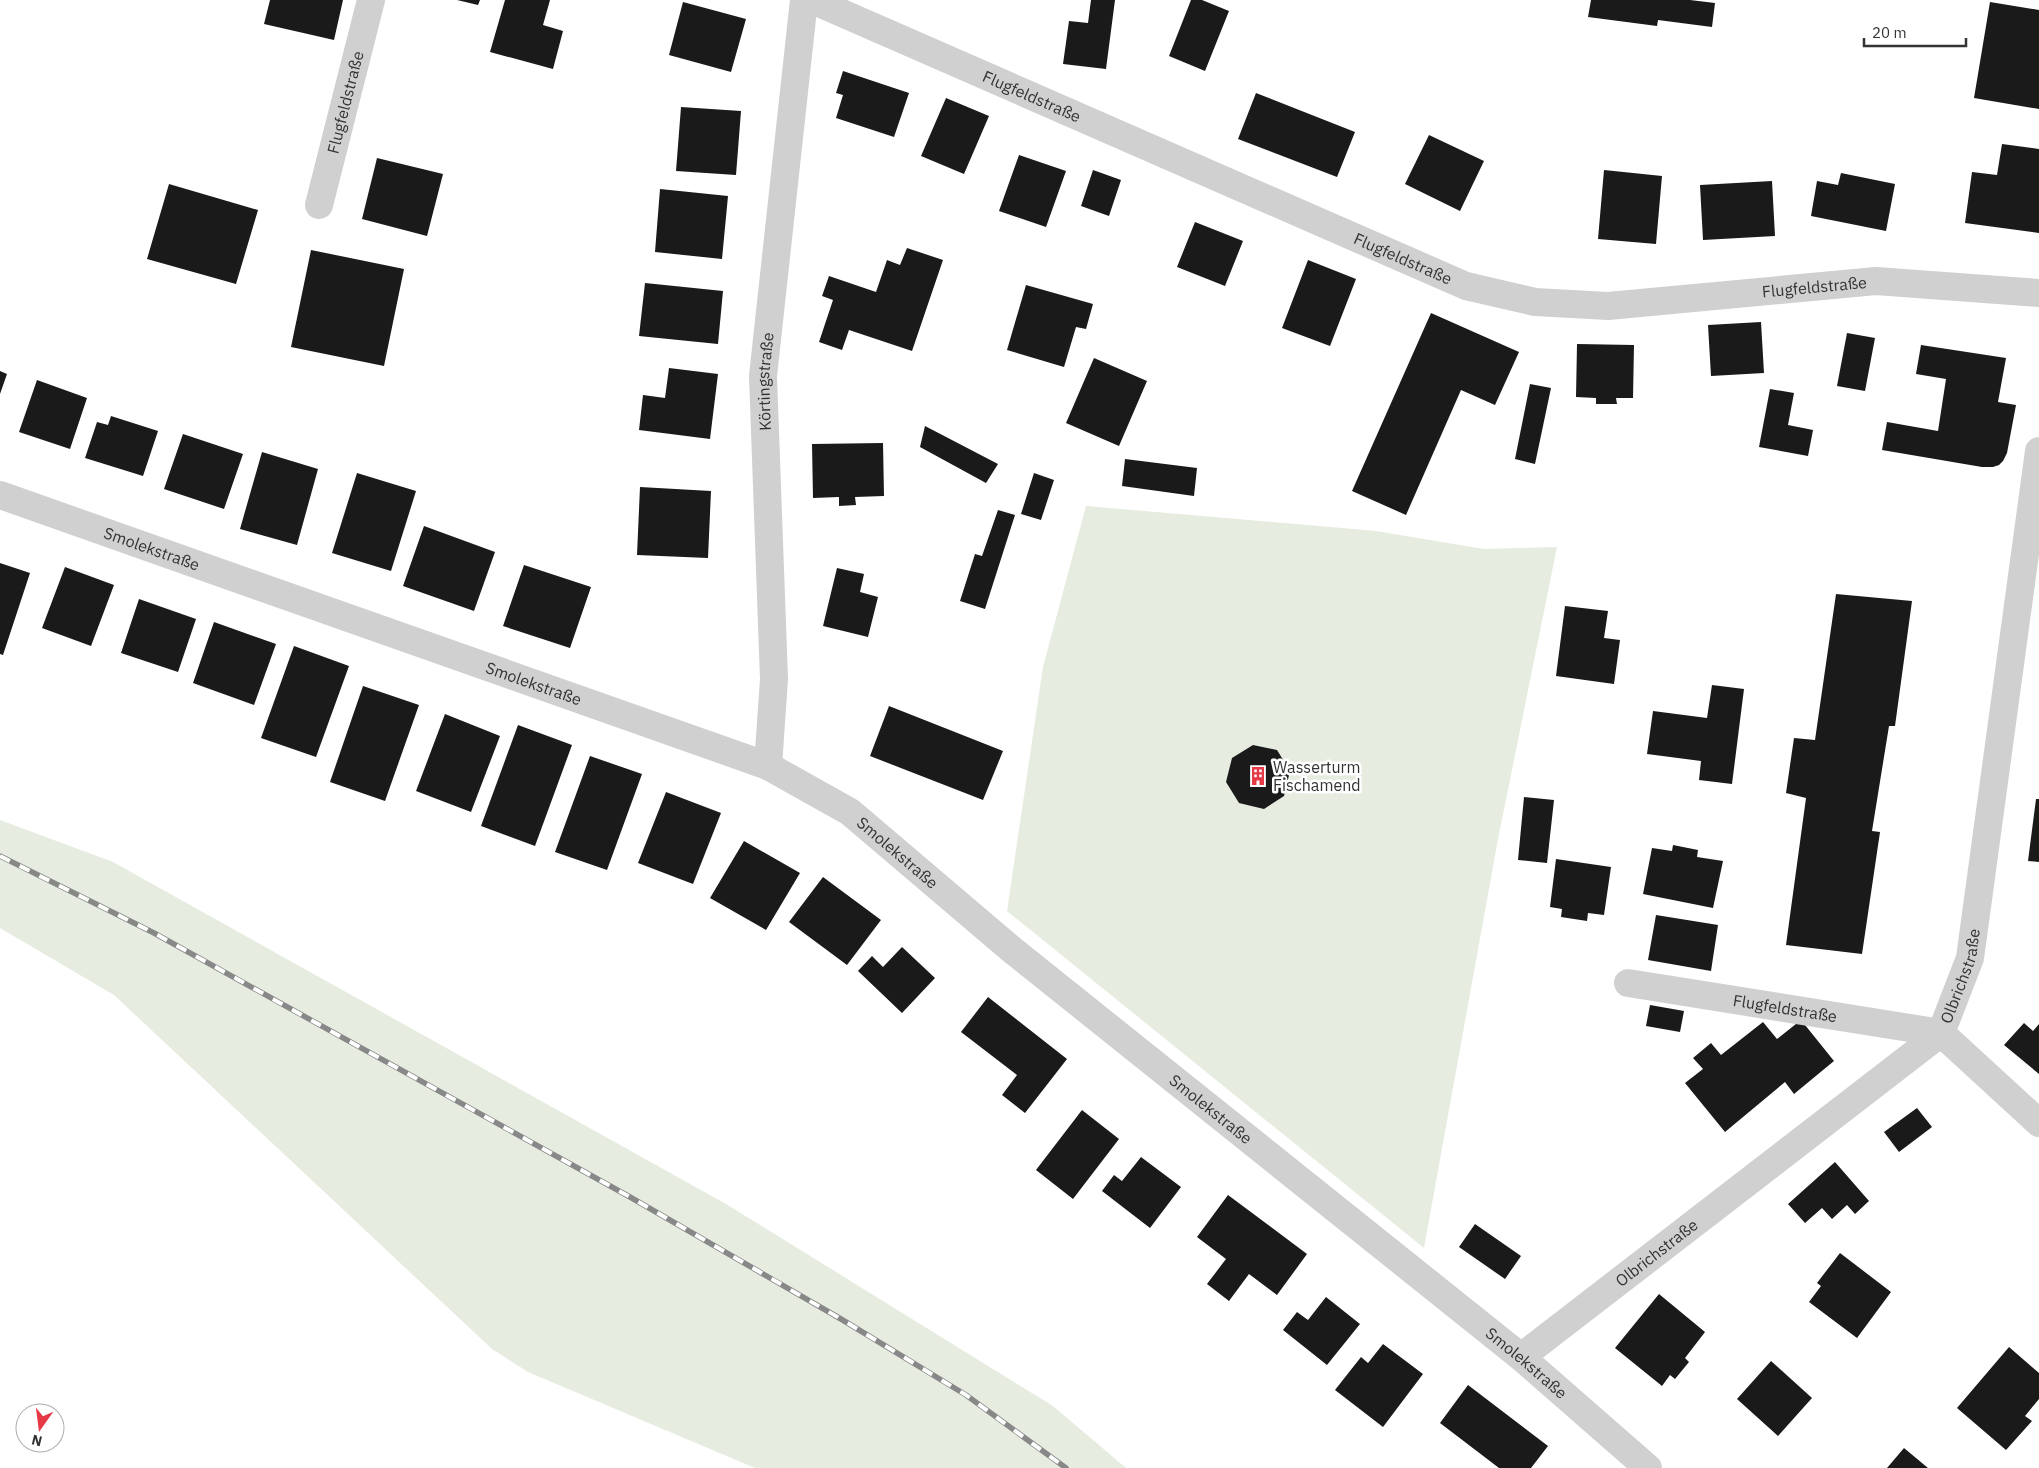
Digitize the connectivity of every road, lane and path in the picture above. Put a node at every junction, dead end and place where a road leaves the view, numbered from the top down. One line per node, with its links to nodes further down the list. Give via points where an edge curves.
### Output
1 (371, 0): 4 (street, Flugfeldstraße)
2 (804, 0): 8 (street, Körtingstraße, via 762,376 774,680)
3 (812, 0): 5 (street, Flugfeldstraße, via 1466,286 1535,302 1608,306 1876,281)
4 (319, 205)
5 (2039, 293)
6 (2039, 451): 10 (street, Olbrichstraße, via 1970,958)
7 (0, 494): 8 (street, Smolekstraße)
8 (768, 766): 12 (street, Smolekstraße, via 850,812 1010,949)
9 (1628, 983): 10 (street, Flugfeldstraße)
10 (1941, 1033): 11 (street); 12 (street, Olbrichstraße)
11 (2039, 1123)
12 (1522, 1357): 13 (street, Smolekstraße)
13 (1648, 1468)

